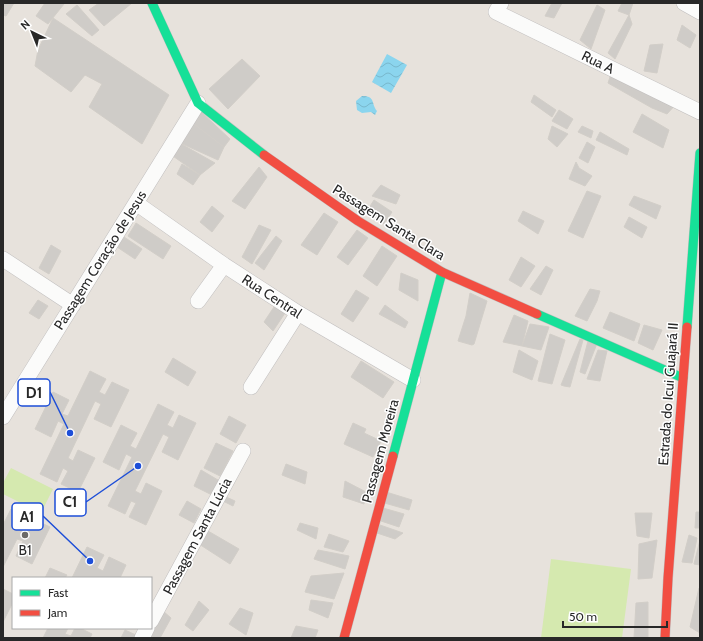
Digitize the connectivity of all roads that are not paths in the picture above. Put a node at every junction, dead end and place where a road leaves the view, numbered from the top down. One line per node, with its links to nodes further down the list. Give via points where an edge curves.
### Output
1 (152, 3): 5 (street, Passagem Santa Clara)
2 (684, 3): 4 (street)
3 (499, 7): 6 (street, Rua A)
4 (700, 12)
5 (198, 103): 8 (street, Passagem Coração de Jesus); 11 (street, Passagem Santa Clara, via 278,166 352,217)
6 (700, 112)
7 (700, 153): 15 (street, Estrada do Icui Guajará II)
8 (136, 203): 10 (street, Rua Central); 13 (street, Passagem Coração de Jesus)
9 (3, 259): 13 (street)
10 (224, 265): 12 (street); 14 (street, Rua Central)
11 (442, 272): 15 (street, Passagem Santa Clara); 16 (street, Passagem Moreira)
12 (198, 302)
13 (73, 304): 18 (street, Passagem Coração de Jesus)
14 (298, 313): 16 (street, Rua Central); 17 (street)
15 (683, 378): 23 (street, Estrada do Icui Guajará II)
16 (413, 380): 22 (street, Passagem Moreira)
17 (251, 387)
18 (8, 398): 19 (street, Passagem Coração de Jesus)
19 (3, 417)
20 (243, 451): 21 (street, Passagem Santa Lúcia)
21 (152, 619)
22 (344, 638)
23 (665, 638)

